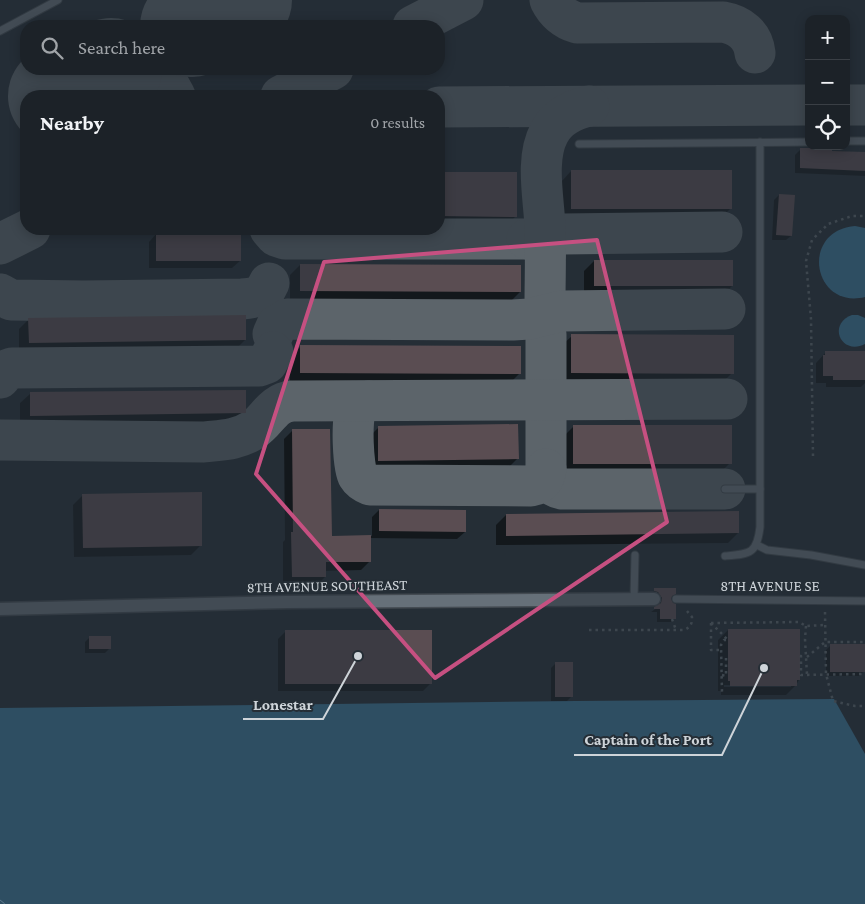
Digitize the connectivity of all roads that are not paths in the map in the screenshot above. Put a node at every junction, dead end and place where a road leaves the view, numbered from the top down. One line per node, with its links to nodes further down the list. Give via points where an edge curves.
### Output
1 (58, 0): 3 (lane)
2 (20, 20): 4 (lane)
3 (21, 20)
4 (0, 31)
5 (850, 141): 6 (lane)
6 (865, 141)
7 (760, 142): 8 (lane); 9 (lane); 10 (lane)
8 (805, 142)
9 (579, 144)
10 (760, 488): 11 (lane); 12 (lane)
11 (725, 489)
12 (757, 545): 14 (lane, via 745,554); 15 (lane, via 766,550)
13 (635, 555): 16 (lane)
14 (725, 556)
15 (865, 565)
16 (634, 599): 17 (street, 8TH AVENUE SOUTHEAST); 20 (street, 8TH AVENUE SOUTHEAST)
17 (654, 599)
18 (676, 599): 19 (lane, 8TH AVENUE SE)
19 (865, 601)
20 (0, 609)

